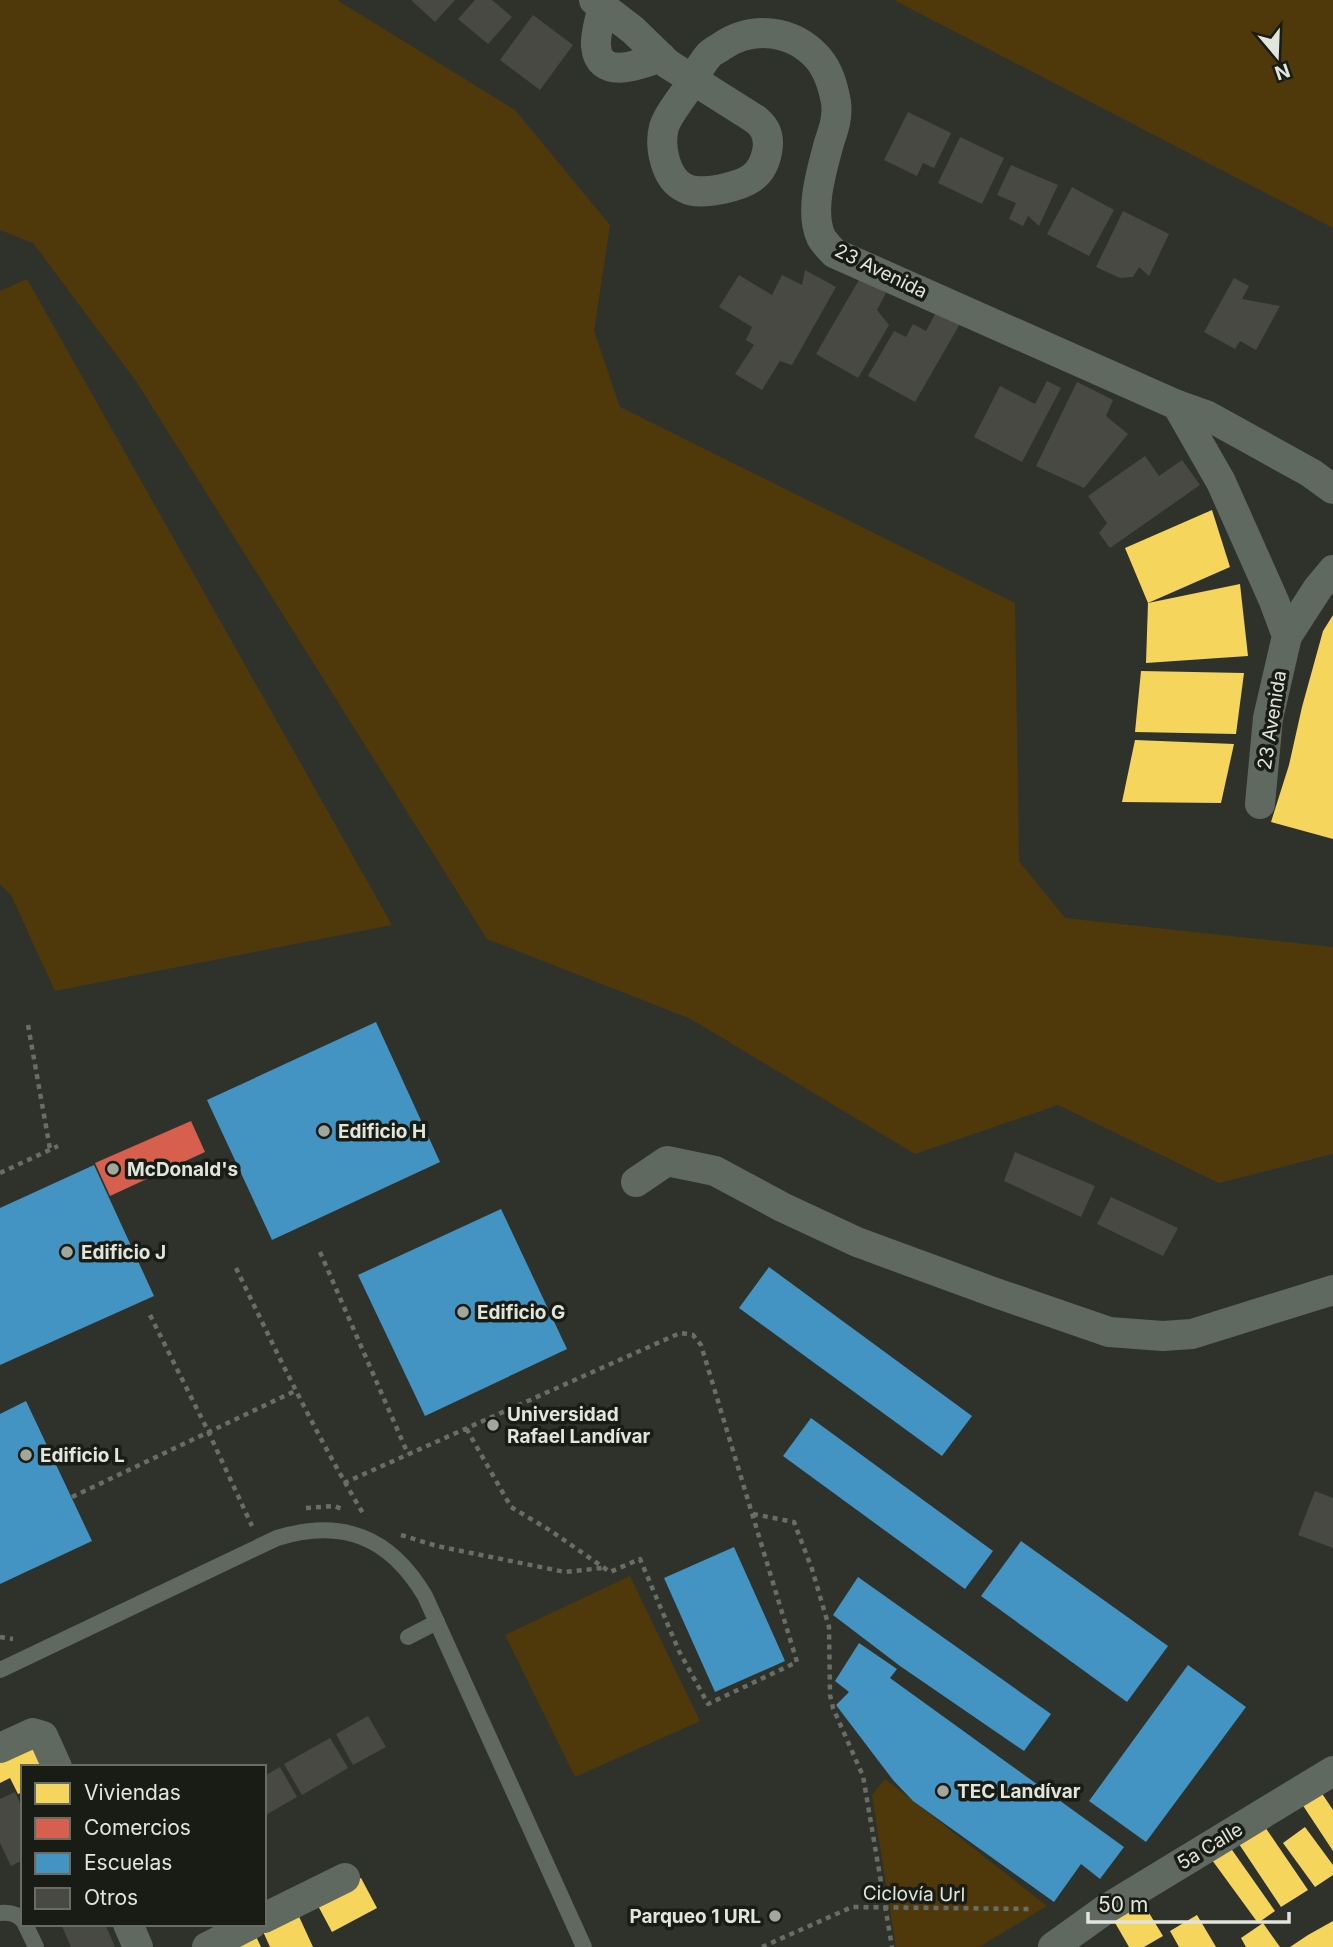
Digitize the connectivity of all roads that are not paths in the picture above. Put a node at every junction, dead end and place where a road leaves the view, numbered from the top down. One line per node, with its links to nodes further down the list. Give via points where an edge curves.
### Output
1 (598, 4): 2 (street, 23 Avenida); 2 (street, via 596,44 606,65 625,69)
2 (665, 61): 3 (street, 23 Avenida, bridge, via 755,119 767,135 764,162 742,185 708,192 684,188 667,167 662,139 665,124 709,54 743,35 762,32 793,40 818,58 834,91 838,114 816,204 822,239 834,253)
3 (1177, 405): 4 (street, 23 Avenida, via 1208,416 1311,472); 6 (street, via 1236,513)
4 (1333, 489)
5 (1333, 570): 6 (street, 23 Avenida)
6 (1287, 636): 7 (street, 23 Avenida, via 1268,718)
7 (1259, 804)
8 (636, 1182): 9 (street, via 667,1161 715,1171 857,1242 1109,1332 1192,1335)
9 (1333, 1290)
10 (437, 1622): 11 (lane); 12 (lane, via 414,1578 381,1545 344,1532 299,1531 257,1546); 28 (lane)
11 (408, 1637)
12 (35, 1654): 13 (lane); 14 (lane)
13 (0, 1656)
14 (0, 1670)
15 (0, 1748): 16 (street, via 33,1733 43,1736)
16 (56, 1765)
17 (1333, 1772): 29 (street, 5a Calle, via 1106,1909)
18 (345, 1878): 20 (street)
19 (0, 1913): 21 (lane)
20 (266, 1917)
21 (21, 1918)
22 (26, 1926): 25 (lane)
23 (129, 1926): 26 (street)
24 (248, 1926): 27 (street)
25 (36, 1947)
26 (138, 1947)
27 (207, 1947)
28 (584, 1947)
29 (1053, 1947)

